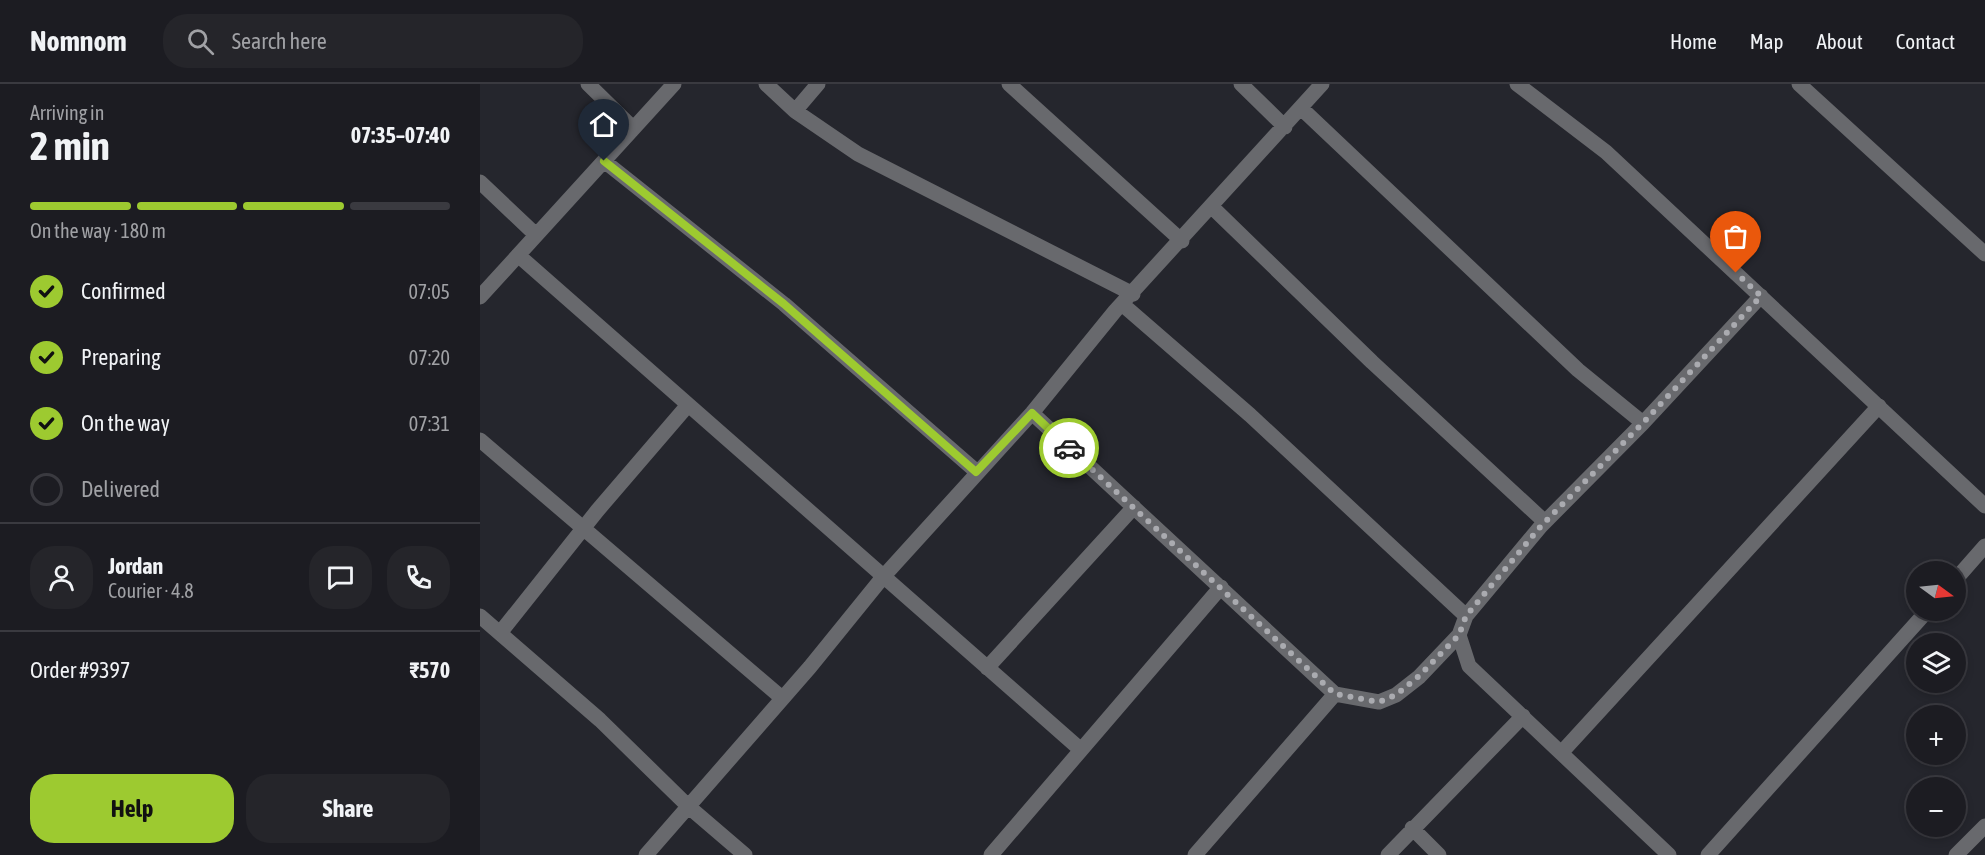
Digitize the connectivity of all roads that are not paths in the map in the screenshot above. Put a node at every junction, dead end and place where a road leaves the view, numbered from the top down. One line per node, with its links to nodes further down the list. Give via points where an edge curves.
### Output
1 (588, 84): 13 (street)
2 (674, 84): 13 (street)
3 (766, 84): 11 (street)
4 (818, 84): 11 (street)
5 (1009, 84): 18 (street)
6 (1241, 84): 12 (street)
7 (1322, 84): 10 (street)
8 (1517, 84): 21 (street, via 1606,152)
9 (1799, 84): 19 (street)
10 (1301, 108): 12 (street); 27 (street, via 1578,370)
11 (795, 111): 23 (street, via 858,154)
12 (1285, 127): 16 (street)
13 (633, 128): 14 (street)
14 (604, 161): 17 (street); 29 (street, via 784,304)
15 (480, 182): 17 (street)
16 (1212, 207): 18 (street); 32 (street)
17 (536, 235): 20 (street)
18 (1182, 241): 23 (street)
19 (1985, 254)
20 (518, 255): 22 (street); 24 (street)
21 (1761, 296): 25 (street); 27 (street)
22 (480, 297)
23 (1128, 299): 26 (street); 39 (street)
24 (688, 405): 33 (street); 36 (street)
25 (1880, 406): 30 (street); 48 (street)
26 (1032, 413): 29 (street); 31 (street)
27 (1643, 423): 32 (street)
28 (480, 440): 33 (street)
29 (976, 472): 36 (street)
30 (1985, 506)
31 (1134, 507): 37 (street); 43 (street)
32 (1545, 522): 39 (street)
33 (584, 529): 41 (street); 45 (street)
34 (1985, 546): 35 (street)
35 (1966, 568)
36 (883, 577): 43 (street); 45 (street)
37 (1221, 587): 44 (street); 47 (street)
38 (480, 616): 41 (street)
39 (1466, 616): 42 (street)
40 (1918, 621): 59 (street)
41 (500, 633): 49 (street, via 600,720)
42 (1459, 635): 44 (street, via 1396,695 1379,702); 46 (street, via 1469,666)
43 (987, 668): 47 (street)
44 (1335, 694): 55 (street)
45 (782, 698): 49 (street)
46 (1523, 716): 48 (street); 51 (street)
47 (1081, 750): 54 (street)
48 (1562, 752): 58 (street)
49 (689, 807): 52 (street); 53 (street)
50 (1985, 826): 60 (street)
51 (1412, 828): 56 (street); 57 (street)
52 (646, 855)
53 (745, 855)
54 (991, 855)
55 (1195, 855)
56 (1388, 855)
57 (1439, 855)
58 (1669, 855)
59 (1708, 855)
60 (1956, 855)

